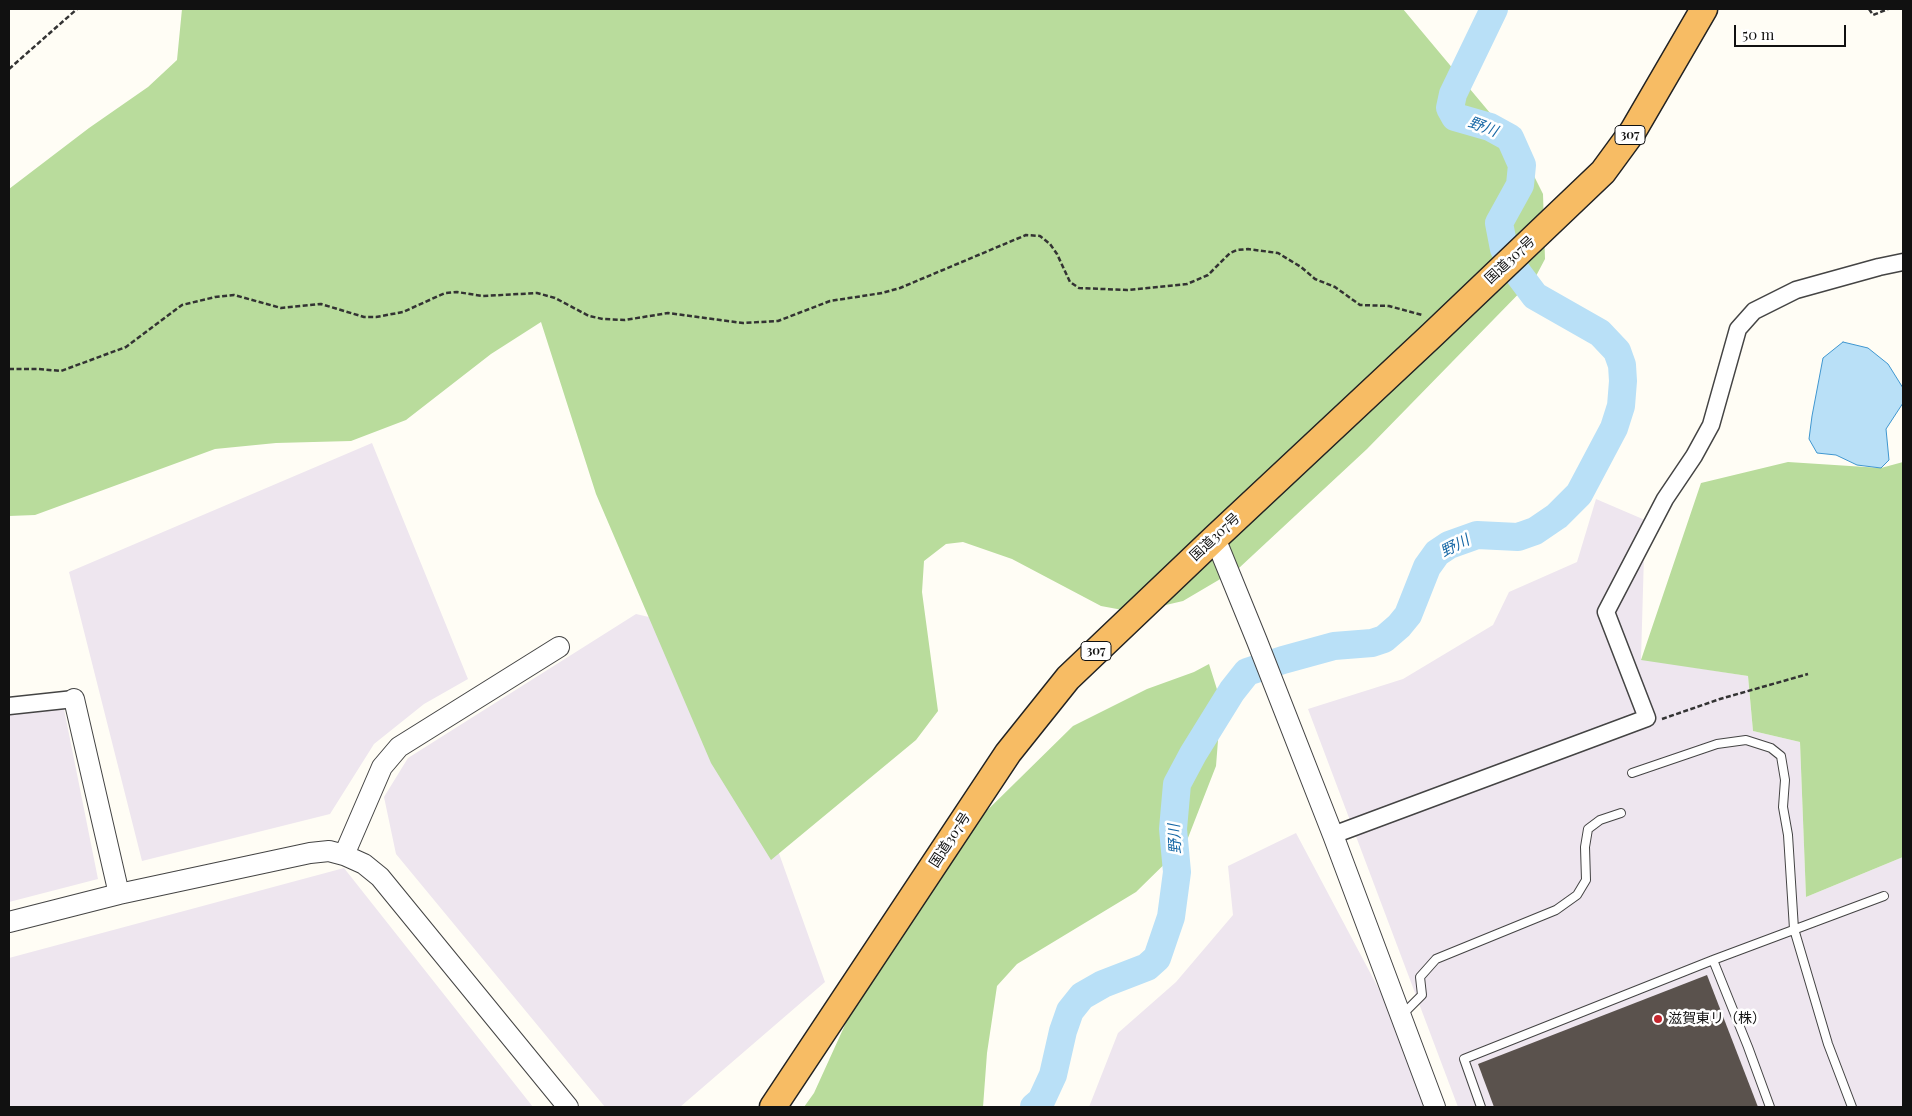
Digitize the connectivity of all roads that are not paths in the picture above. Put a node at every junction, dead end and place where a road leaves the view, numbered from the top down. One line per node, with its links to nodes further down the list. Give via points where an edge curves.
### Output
1 (1704, 9): 3 (highway, 国道307号 / 307, via 1628,138 1603,172)
2 (1903, 262): 9 (street, via 1796,290 1754,311 1738,329 1711,425 1664,499 1606,612 1647,718)
3 (1215, 538): 9 (street); 18 (highway, 国道307号 / 307, via 1068,678 1008,753)
4 (559, 647): 10 (street, via 399,747 382,767)
5 (74, 699): 6 (street); 11 (street)
6 (9, 706)
7 (1632, 773): 14 (lane, via 1718,744 1746,740 1771,748 1781,756)
8 (1621, 813): 16 (lane, via 1588,828 1584,847 1586,880 1577,895 1556,910 1436,958 1420,977 1422,995)
9 (1334, 835): 16 (street)
10 (344, 855): 11 (street, via 329,851 310,853); 17 (street, via 364,864 380,877)
11 (120, 894): 13 (street)
12 (1884, 896): 14 (lane)
13 (9, 922)
14 (1794, 929): 15 (lane); 22 (lane, via 1828,1044)
15 (1712, 960): 20 (lane, via 1464,1059); 21 (lane)
16 (1401, 1016): 19 (street)
17 (568, 1107)
18 (773, 1107)
19 (1435, 1107)
20 (1481, 1107)
21 (1770, 1107)
22 (1852, 1107)

